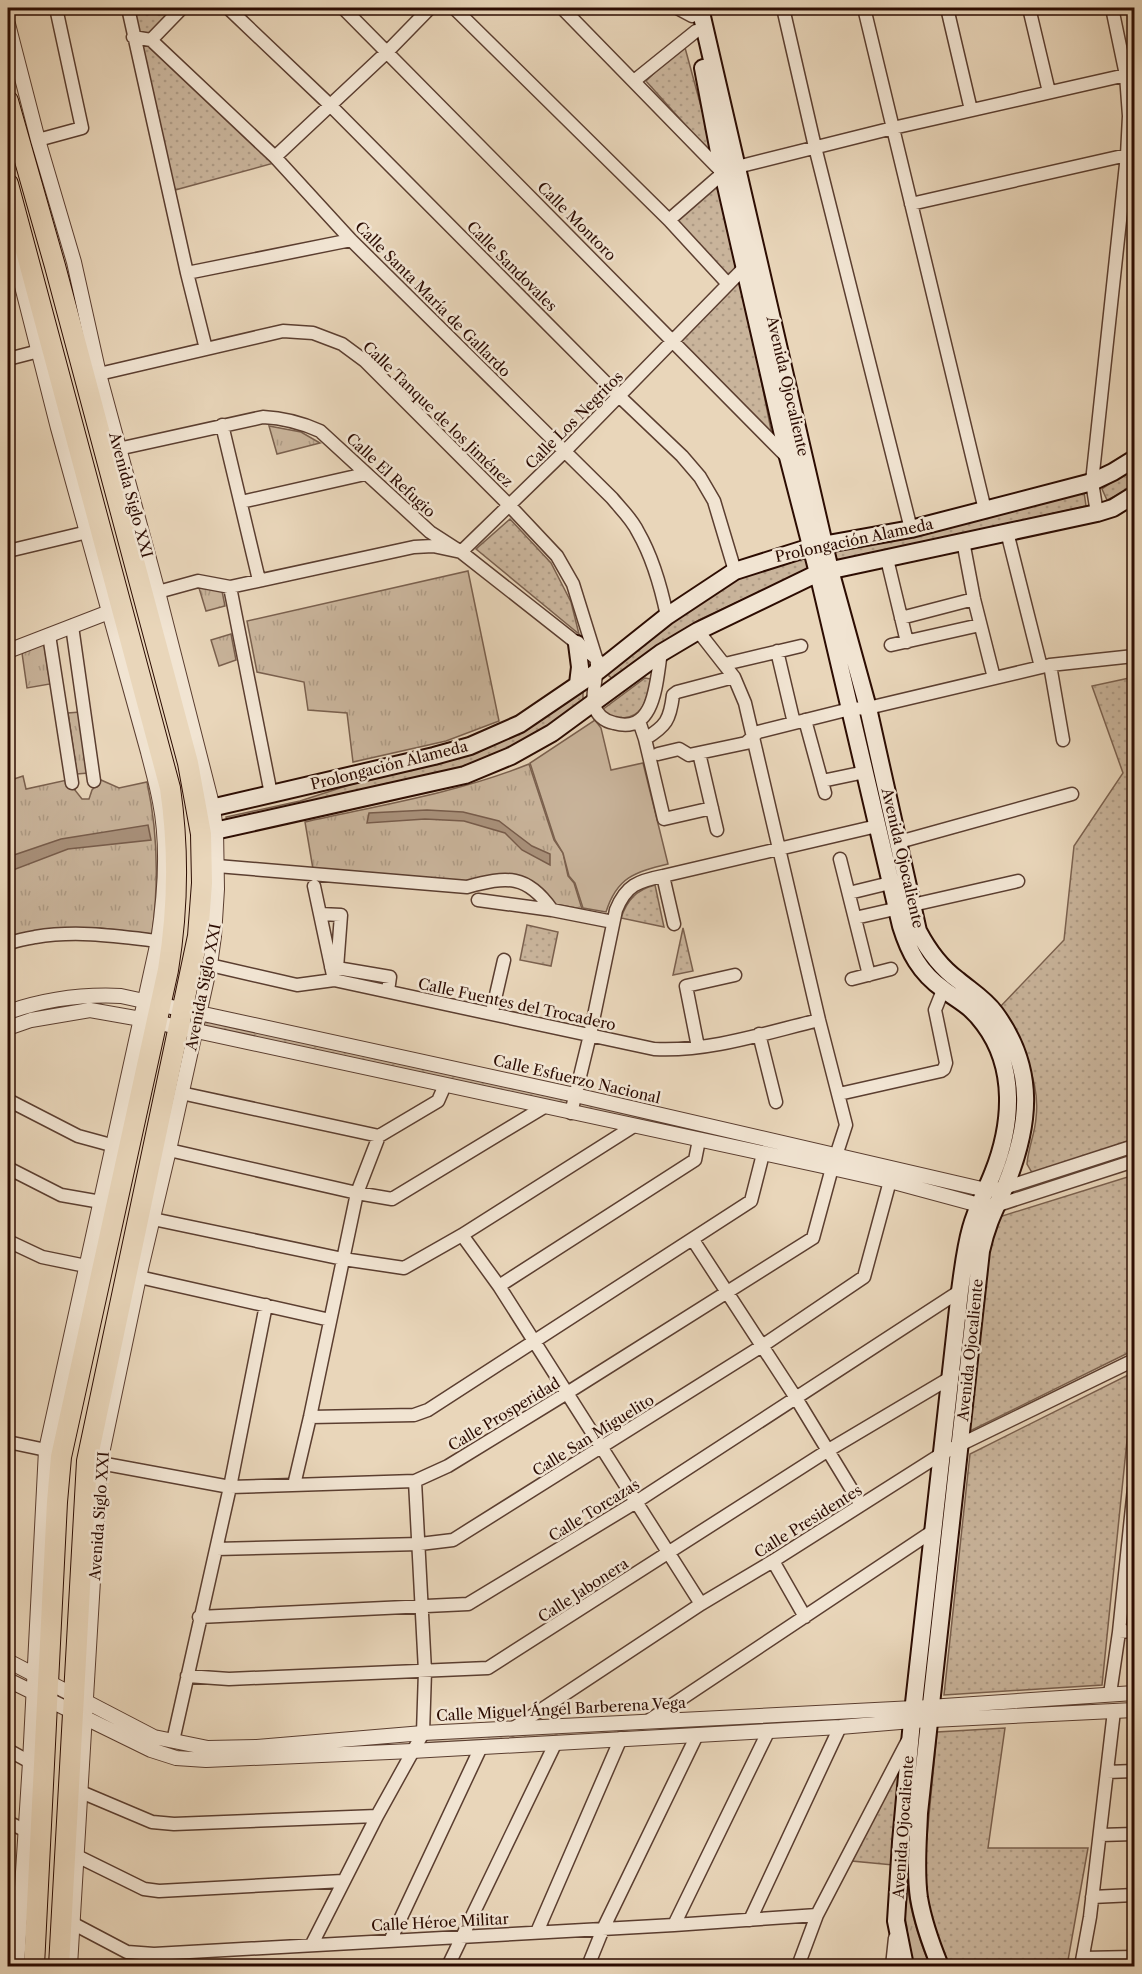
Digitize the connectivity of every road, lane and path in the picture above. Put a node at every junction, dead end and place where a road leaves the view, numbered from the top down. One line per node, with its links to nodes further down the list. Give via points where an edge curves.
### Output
1 (56, 8): 26 (street, via 82,128)
2 (128, 8): 16 (street)
3 (182, 8): 17 (street)
4 (228, 8): 22 (street, Calle Sandovales)
5 (343, 8): 18 (street, Calle Montoro)
6 (430, 8): 18 (street)
7 (454, 8): 33 (street)
8 (562, 8): 20 (street)
9 (783, 8): 27 (street)
10 (864, 8): 25 (street)
11 (947, 8): 24 (street)
12 (1029, 8): 21 (street)
13 (1112, 8): 19 (street)
14 (691, 14): 20 (street); 30 (main road, Avenida Ojocaliente); 30 (main road, Avenida Ojocaliente)
15 (8, 24): 23 (street, Avenida Siglo XXI)
16 (134, 37): 17 (street); 37 (street)
17 (151, 40): 29 (street, Calle Santa María de Gallardo)
18 (387, 52): 22 (street); 39 (street, Calle Montoro)
19 (1126, 75): 21 (street); 28 (street)
20 (634, 81): 30 (street)
21 (1049, 92): 24 (street)
22 (330, 105): 29 (street); 44 (street, Calle Sandovales)
23 (17, 110): 26 (street, Avenida Siglo XXI); 53 (highway, Avenida Siglo XXI, via 55,266)
24 (971, 110): 25 (street)
25 (893, 128): 27 (street); 32 (street)
26 (38, 140): 43 (street, Avenida Siglo XXI, via 74,262)
27 (815, 147): 30 (street); 59 (street)
28 (1127, 155): 32 (street); 52 (street)
29 (275, 157): 35 (street, Calle Santa María de Gallardo)
30 (730, 170): 33 (street); 36 (main road, Avenida Ojocaliente); 63 (main road, Avenida Ojocaliente)
31 (8, 184): 46 (highway)
32 (911, 204): 57 (street)
33 (669, 220): 38 (street)
34 (8, 231): 41 (street)
35 (351, 240): 37 (street); 48 (street, Calle Santa María de Gallardo)
36 (745, 267): 38 (street, Calle Los Negritos); 49 (main road, Avenida Ojocaliente)
37 (187, 273): 40 (street)
38 (728, 284): 39 (street, Calle Los Negritos)
39 (673, 340): 44 (street, Calle Los Negritos); 49 (street, Calle Montoro)
40 (206, 349): 43 (street, Calle Tanque de los Jiménez); 56 (street, Calle Tanque de los Jiménez, via 283,331 313,333 342,345 365,361)
41 (39, 351): 42 (street); 46 (street)
42 (8, 360)
43 (99, 374): 47 (street, Avenida Siglo XXI)
44 (619, 396): 48 (street, Calle Los Negritos); 67 (street, Calle Sandovales, via 700,477 714,501)
45 (222, 425): 47 (street, Calle El Refugio); 51 (street, Calle El Refugio, via 263,417 299,422 320,431); 55 (street)
46 (64, 427): 60 (highway)
47 (118, 449): 53 (street, Avenida Siglo XXI)
48 (566, 450): 56 (street, Calle Los Negritos); 74 (street, Calle Santa María de Gallardo, via 638,530 660,581)
49 (788, 458): 63 (main road, Avenida Ojocaliente)
50 (1134, 459): 52 (main road, Prolongación Alameda)
51 (365, 474): 55 (street); 65 (street, Calle El Refugio, via 430,532)
52 (1092, 482): 57 (main road, Prolongación Alameda); 58 (street)
53 (122, 491): 71 (street, Avenida Siglo XXI); 112 (highway, Avenida Siglo XXI, via 189,762)
54 (1134, 495): 58 (main road, Prolongación Alameda)
55 (241, 502): 69 (street)
56 (509, 505): 65 (street, Calle Los Negritos); 89 (street, Calle Tanque de los Jiménez, via 567,570)
57 (985, 510): 59 (main road, Prolongación Alameda)
58 (1098, 513): 61 (main road, Prolongación Alameda)
59 (911, 529): 63 (main road, Prolongación Alameda)
60 (93, 531): 64 (street); 73 (street); 108 (highway)
61 (1007, 532): 62 (main road, Prolongación Alameda); 90 (street)
62 (963, 541): 66 (main road, Prolongación Alameda); 72 (street)
63 (818, 545): 67 (main road, Prolongación Alameda); 68 (main road, Avenida Ojocaliente)
64 (8, 551)
65 (461, 552): 69 (street, via 433,546 414,547); 81 (street, Calle El Refugio)
66 (887, 559): 68 (main road, Prolongación Alameda); 75 (street)
67 (735, 571): 74 (main road, Prolongación Alameda)
68 (824, 572): 78 (main road, Prolongación Alameda); 95 (main road, Avenida Ojocaliente); 96 (main road, Avenida Ojocaliente)
69 (260, 580): 70 (street)
70 (230, 587): 71 (street, via 198,581); 109 (street)
71 (158, 592): 112 (street, Avenida Siglo XXI)
72 (974, 599): 75 (street); 76 (street)
73 (109, 612): 77 (street); 102 (street)
74 (667, 616): 89 (main road, Prolongación Alameda)
75 (901, 618): 80 (street)
76 (980, 625): 80 (street); 92 (street)
77 (72, 626): 79 (street); 106 (street)
78 (698, 631): 86 (main road, Prolongación Alameda); 88 (street, Calle Prosperidad)
79 (49, 635): 84 (street); 107 (street)
80 (907, 642): 83 (street)
81 (576, 644): 89 (street, Calle El Refugio); 93 (main road)
82 (801, 645): 85 (street)
83 (891, 645)
84 (8, 651)
85 (777, 651): 88 (street); 98 (street)
86 (661, 653): 94 (main road, Prolongación Alameda); 97 (street, via 653,700)
87 (1134, 656): 90 (street)
88 (725, 664): 91 (street, Calle Prosperidad)
89 (597, 665): 93 (main road, Prolongación Alameda); 94 (street)
90 (1046, 666): 92 (street); 101 (street)
91 (734, 677): 99 (street, Calle Prosperidad, via 745,703); 100 (street, via 677,692 667,722)
92 (994, 678): 95 (street)
93 (578, 684): 109 (main road, Prolongación Alameda, via 520,724 470,746)
94 (593, 704): 97 (street, via 605,720 624,725); 115 (main road, Prolongación Alameda, via 511,756 465,775)
95 (868, 708): 96 (street); 116 (main road, Avenida Ojocaliente)
96 (850, 709): 98 (street); 105 (main road, Avenida Ojocaliente)
97 (639, 721): 100 (street)
98 (800, 721): 99 (street); 105 (street, via 823,787)
99 (752, 737): 103 (street, via 746,743); 117 (street, Calle Prosperidad)
100 (645, 739): 111 (street, via 664,819)
101 (1063, 740)
102 (148, 752): 108 (highway); 128 (street, via 165,839)
103 (699, 753): 104 (street, via 689,755 679,749); 111 (street)
104 (658, 754)
105 (865, 772): 113 (main road, Avenida Ojocaliente)
106 (94, 781)
107 (72, 783)
108 (170, 788): 120 (highway)
109 (271, 794): 112 (main road, Prolongación Alameda)
110 (1072, 794): 116 (street)
111 (712, 808): 114 (street)
112 (206, 810): 115 (highway, Avenida Siglo XXI)
113 (877, 826): 117 (street); 123 (main road, Avenida Ojocaliente)
114 (717, 830)
115 (208, 832): 119 (street, Avenida Siglo XXI); 147 (highway, Avenida Siglo XXI)
116 (899, 842): 127 (main road, Avenida Ojocaliente)
117 (779, 849): 121 (street); 148 (street, Calle Prosperidad)
118 (840, 859): 125 (street)
119 (217, 866): 129 (street, via 467,887 509,880 526,883); 137 (street, Avenida Siglo XXI)
120 (178, 870): 128 (highway); 145 (highway, via 174,933)
121 (663, 876): 132 (street, via 633,885 621,897); 133 (street)
122 (1018, 881): 127 (street)
123 (890, 883): 125 (street); 127 (main road, Avenida Ojocaliente)
124 (314, 886): 130 (street)
125 (849, 893): 131 (street)
126 (478, 900): 129 (street)
127 (904, 907): 131 (street); 143 (main road, Avenida Ojocaliente, via 908,947 916,963); 173 (main road, Avenida Ojocaliente, via 929,952 957,980 978,994 1012,1041 1023,1075 1026,1109 1020,1143)
128 (163, 909): 134 (street)
129 (552, 910): 132 (street)
130 (320, 914): 139 (street); 139 (street, via 341,915)
131 (855, 918): 141 (street)
132 (613, 922): 151 (street)
133 (674, 924)
134 (158, 941): 135 (street, via 85,933 56,934); 145 (street)
135 (8, 944)
136 (504, 960): 146 (street)
137 (210, 965): 139 (street, Calle Fuentes del Trocadero, via 297,986); 147 (street, Avenida Siglo XXI)
138 (891, 969): 141 (street)
139 (334, 972): 146 (street, Calle Fuentes del Trocadero, via 388,991)
140 (735, 975): 152 (street, via 686,986)
141 (869, 975): 142 (street)
142 (852, 979)
143 (943, 990): 155 (street, via 935,1010 944,1069); 175 (main road, Avenida Ojocaliente, via 976,1013 987,1028 1007,1074 1005,1139)
144 (8, 1012): 145 (street, Calle Esfuerzo Nacional, via 89,994 121,996)
145 (151, 1012): 147 (street, Calle Esfuerzo Nacional); 149 (street, Calle Esfuerzo Nacional, via 90,1010); 165 (highway)
146 (492, 1012): 151 (street, Calle Fuentes del Trocadero)
147 (189, 1019): 153 (street, Calle Esfuerzo Nacional); 154 (street, Avenida Siglo XXI); 156 (street, Calle Esfuerzo Nacional); 214 (highway, Avenida Siglo XXI, via 87,1461)
148 (819, 1020): 150 (street, Calle Fuentes del Trocadero); 155 (street, Calle Prosperidad)
149 (8, 1028)
150 (759, 1034): 152 (street, Calle Fuentes del Trocadero); 158 (street)
151 (590, 1035): 152 (street, Calle Fuentes del Trocadero, via 654,1049); 156 (street)
152 (698, 1047)
153 (445, 1085): 159 (street, Calle Esfuerzo Nacional); 162 (street, via 438,1101)
154 (181, 1093): 162 (street); 166 (street, Avenida Siglo XXI)
155 (839, 1094): 168 (street, Calle Prosperidad, via 846,1125)
156 (575, 1095): 160 (street); 168 (street, Calle Esfuerzo Nacional)
157 (8, 1100): 165 (street, via 78,1136)
158 (776, 1102)
159 (544, 1107): 160 (street, Calle Esfuerzo Nacional); 174 (street, via 392,1199)
160 (571, 1113): 161 (street, Calle Esfuerzo Nacional)
161 (634, 1126): 163 (street, Calle Esfuerzo Nacional); 178 (street)
162 (379, 1136): 174 (street)
163 (699, 1140): 167 (street, Calle Esfuerzo Nacional); 184 (street, via 695,1160)
164 (1134, 1146): 173 (street)
165 (121, 1148): 176 (street); 225 (highway, via 61,1457)
166 (169, 1150): 174 (street); 177 (street, Avenida Siglo XXI)
167 (763, 1154): 171 (street, Calle Esfuerzo Nacional); 179 (street, via 752,1201)
168 (837, 1155): 171 (street, Calle Prosperidad); 175 (street, Calle Esfuerzo Nacional)
169 (1134, 1161): 175 (street)
170 (8, 1168): 176 (street, via 61,1195)
171 (832, 1168): 172 (street, Calle Esfuerzo Nacional); 186 (street, Calle Prosperidad, via 813,1238)
172 (890, 1181): 175 (street, Calle Esfuerzo Nacional); 190 (street, Calle San Miguelito, via 864,1277)
173 (1004, 1188): 175 (main road, Avenida Ojocaliente)
174 (357, 1193): 181 (street)
175 (986, 1200): 185 (main road, Avenida Ojocaliente, via 971,1228); 197 (main road, Avenida Ojocaliente)
176 (101, 1202): 182 (street)
177 (153, 1219): 181 (street); 183 (street, Avenida Siglo XXI)
178 (462, 1235): 181 (street, via 404,1268); 184 (street)
179 (693, 1240): 186 (street); 189 (street)
180 (9, 1245): 182 (street)
181 (343, 1258): 188 (street)
182 (86, 1266): 199 (street)
183 (139, 1277): 187 (street); 202 (street, Avenida Siglo XXI)
184 (499, 1286): 189 (street)
185 (960, 1291): 192 (main road, Avenida Ojocaliente); 194 (street, Calle Torcazas)
186 (726, 1292): 190 (street); 193 (street, Calle Prosperidad)
187 (266, 1305): 188 (street); 205 (street)
188 (330, 1320): 195 (street)
189 (533, 1341): 193 (street); 195 (street, via 428,1410 414,1415)
190 (762, 1346): 194 (street); 198 (street, Calle San Miguelito)
191 (1134, 1360): 197 (street, Calle Presidentes)
192 (950, 1378): 200 (street, Calle Jabonera); 201 (main road, Avenida Ojocaliente)
193 (567, 1393): 198 (street); 203 (street, Calle Prosperidad, via 448,1466)
194 (796, 1398): 200 (street); 207 (street, Calle Torcazas)
195 (310, 1417): 204 (street)
196 (8, 1442): 199 (street)
197 (959, 1445): 201 (street, Calle Presidentes); 231 (main road, Avenida Ojocaliente)
198 (602, 1446): 207 (street); 210 (street, Calle San Miguelito, via 453,1540)
199 (46, 1450): 225 (street)
200 (827, 1451): 208 (street); 212 (street, Calle Jabonera)
201 (943, 1453): 208 (street, Calle Presidentes); 209 (main road, Avenida Ojocaliente)
202 (100, 1463): 205 (street, Calle Prosperidad); 214 (street, Avenida Siglo XXI)
203 (415, 1481): 204 (street, Calle Prosperidad); 210 (street)
204 (294, 1485): 205 (street, Calle Prosperidad)
205 (230, 1487): 211 (street)
206 (1134, 1488): 220 (street)
207 (636, 1502): 212 (street); 216 (street, Calle Torcazas, via 468,1604)
208 (861, 1505): 213 (street, Calle Presidentes)
209 (933, 1531): 218 (street); 233 (main road, Avenida Ojocaliente)
210 (420, 1544): 211 (street, Calle San Miguelito); 216 (street)
211 (216, 1550): 217 (street)
212 (668, 1553): 215 (street); 222 (street, Calle Jabonera, via 488,1668)
213 (772, 1561): 215 (street, Calle Presidentes); 218 (street)
214 (88, 1563): 228 (highway, Avenida Siglo XXI)
215 (701, 1604): 235 (street, Calle Presidentes)
216 (422, 1607): 217 (street, Calle Torcazas); 222 (street)
217 (200, 1617): 223 (street)
218 (805, 1617): 232 (street)
219 (1134, 1631): 220 (street)
220 (1119, 1632): 227 (street)
221 (8, 1662): 225 (street, Calle Miguel Ángel Barberena Vega)
222 (425, 1671): 223 (street, Calle Jabonera, via 229,1679); 237 (street)
223 (187, 1676): 240 (street)
224 (8, 1680): 225 (street, Calle Miguel Ángel Barberena Vega)
225 (41, 1689): 228 (street, Calle Miguel Ángel Barberena Vega); 245 (street); 273 (highway)
226 (1134, 1693): 227 (street, Calle Miguel Ángel Barberena Vega)
227 (1110, 1694): 231 (street, Calle Miguel Ángel Barberena Vega)
228 (80, 1707): 240 (street, Calle Miguel Ángel Barberena Vega); 244 (street, Calle Miguel Ángel Barberena Vega, via 151,1750 176,1758 258,1759); 248 (street, Avenida Siglo XXI); 251 (highway, Avenida Siglo XXI)
229 (1134, 1710): 230 (street, Calle Miguel Ángel Barberena Vega)
230 (1114, 1711): 231 (street, Calle Miguel Ángel Barberena Vega); 246 (street)
231 (931, 1713): 233 (street, Calle Miguel Ángel Barberena Vega); 281 (main road, Avenida Ojocaliente, via 917,1867 926,1928)
232 (648, 1722): 233 (street, Calle Miguel Ángel Barberena Vega); 235 (street, Calle Miguel Ángel Barberena Vega)
233 (912, 1722): 234 (street, Calle Miguel Ángel Barberena Vega); 260 (street); 262 (main road, Avenida Ojocaliente)
234 (840, 1727): 236 (street, Calle Miguel Ángel Barberena Vega); 261 (street)
235 (510, 1730): 237 (street, Calle Miguel Ángel Barberena Vega)
236 (769, 1730): 238 (street, Calle Miguel Ángel Barberena Vega); 264 (street)
237 (423, 1733): 240 (street, Calle Miguel Ángel Barberena Vega, via 257,1747 208,1748); 244 (street)
238 (697, 1735): 239 (street, Calle Miguel Ángel Barberena Vega); 265 (street)
239 (621, 1738): 241 (street, Calle Miguel Ángel Barberena Vega); 266 (street)
240 (173, 1741)
241 (556, 1742): 242 (street, Calle Miguel Ángel Barberena Vega); 267 (street)
242 (481, 1747): 244 (street, Calle Miguel Ángel Barberena Vega); 268 (street)
243 (8, 1750): 245 (street)
244 (412, 1751): 249 (street)
245 (30, 1762): 252 (street)
246 (1107, 1772): 247 (street); 254 (street)
247 (1134, 1772)
248 (81, 1792): 249 (street, via 152,1822 174,1824); 251 (street, Avenida Siglo XXI)
249 (376, 1816): 256 (street)
250 (8, 1822): 252 (street)
251 (73, 1826): 255 (street, Avenida Siglo XXI); 274 (highway, Avenida Siglo XXI)
252 (26, 1831): 257 (street)
253 (1134, 1834): 254 (street)
254 (1100, 1835): 259 (street)
255 (78, 1856): 256 (street, via 144,1888 159,1891); 263 (street, Avenida Siglo XXI)
256 (343, 1881): 269 (street)
257 (14, 1894): 272 (street)
258 (1134, 1895): 259 (street)
259 (1092, 1897): 271 (street)
260 (817, 1915): 261 (street, Calle Héroe Militar); 278 (street)
261 (750, 1920): 264 (street, Calle Héroe Militar)
262 (896, 1921): 279 (street, Avenida Ojocaliente); 280 (main road, Avenida Ojocaliente)
263 (72, 1923): 269 (street, Calle Héroe Militar, via 127,1952 154,1954); 275 (street, Avenida Siglo XXI)
264 (674, 1925): 265 (street, Calle Héroe Militar)
265 (603, 1929): 266 (street, Calle Héroe Militar); 277 (street)
266 (537, 1932): 267 (street, Calle Héroe Militar)
267 (462, 1937): 268 (street, Calle Héroe Militar); 276 (street)
268 (390, 1941): 269 (street, Calle Héroe Militar)
269 (312, 1944)
270 (1134, 1957): 271 (street)
271 (1082, 1962)
272 (16, 1966)
273 (34, 1966)
274 (59, 1966)
275 (70, 1966)
276 (448, 1966)
277 (588, 1966)
278 (798, 1966)
279 (892, 1966)
280 (905, 1966)
281 (940, 1966)

